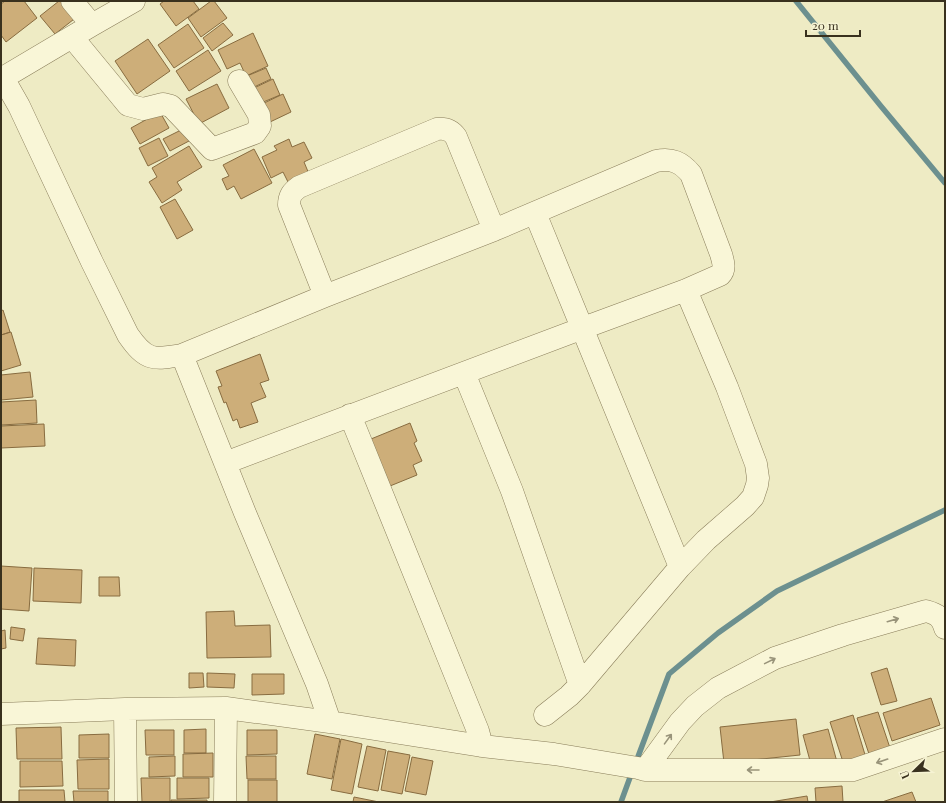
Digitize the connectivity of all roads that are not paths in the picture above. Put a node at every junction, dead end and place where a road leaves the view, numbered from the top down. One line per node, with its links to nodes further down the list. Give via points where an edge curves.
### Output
1 (72, 1): 3 (street)
2 (131, 2): 3 (street)
3 (92, 25): 4 (street)
4 (72, 37): 5 (street); 6 (street, via 128,105 143,109 163,104 171,106 212,149 255,133 260,126 259,115)
5 (2, 79): 12 (street, via 19,106 128,335 149,357 163,359)
6 (239, 81)
7 (536, 213): 8 (street); 9 (street, via 656,161 672,160 679,163 692,174 724,267 720,275); 11 (street)
8 (494, 230): 10 (street); 10 (street, via 456,137 449,130 438,129 299,187 293,192 288,205)
9 (686, 290): 11 (street); 16 (street, via 727,386 756,464 758,478 753,497)
10 (325, 296): 12 (street)
11 (583, 328): 13 (street); 16 (street)
12 (182, 355): 15 (street)
13 (464, 373): 14 (street); 18 (street, via 512,491)
14 (350, 415): 15 (street); 25 (street, via 475,723)
15 (225, 463): 23 (street, via 317,684)
16 (680, 568): 18 (street)
17 (945, 628): 26 (street, one-way to 17, via 696,706 718,688 776,658 926,611 938,616)
18 (580, 685): 22 (street)
19 (226, 708): 20 (street); 23 (street); 28 (street)
20 (125, 709): 21 (street); 27 (street)
21 (1, 714)
22 (545, 716)
23 (330, 722): 25 (street)
24 (945, 739): 26 (street, one-way to 26, via 853,770)
25 (482, 746): 26 (street, via 554,754)
26 (642, 769)
27 (126, 802)
28 (225, 802)

